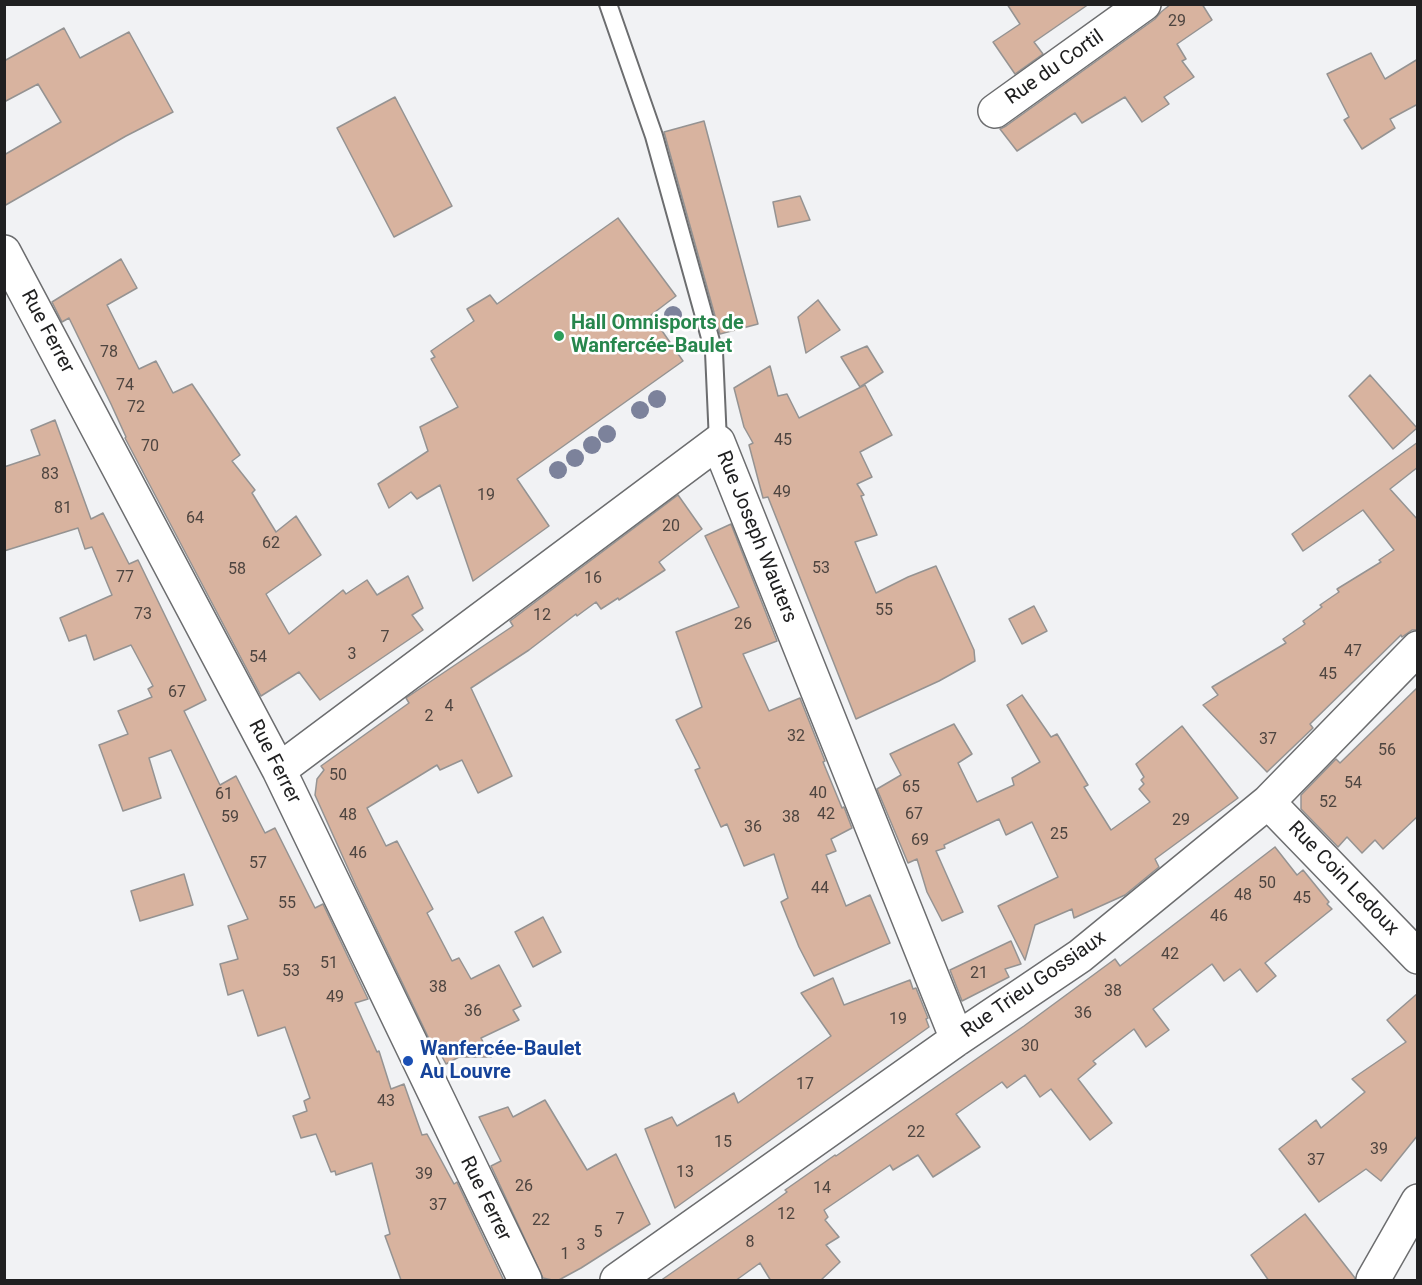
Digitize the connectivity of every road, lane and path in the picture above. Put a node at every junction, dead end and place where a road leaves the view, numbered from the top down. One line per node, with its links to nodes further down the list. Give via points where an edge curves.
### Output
1 (608, 4): 5 (lane, via 654,136 714,352)
2 (1144, 4): 3 (street, Rue du Cortil)
3 (995, 111)
4 (4, 252): 7 (street, Rue Ferrer)
5 (718, 442): 7 (street, Rue Joseph Wauters); 10 (street, Rue Joseph Wauters)
6 (1418, 648): 8 (street, Rue Trieu Gossiaux)
7 (279, 770): 12 (street, Rue Ferrer)
8 (1268, 802): 9 (street, Rue Coin Ledoux); 10 (street, Rue Trieu Gossiaux, via 1080,956)
9 (1418, 957)
10 (957, 1039): 13 (street, Rue Trieu Gossiaux)
11 (1418, 1202): 14 (street)
12 (525, 1281)
13 (617, 1281)
14 (1373, 1281)

